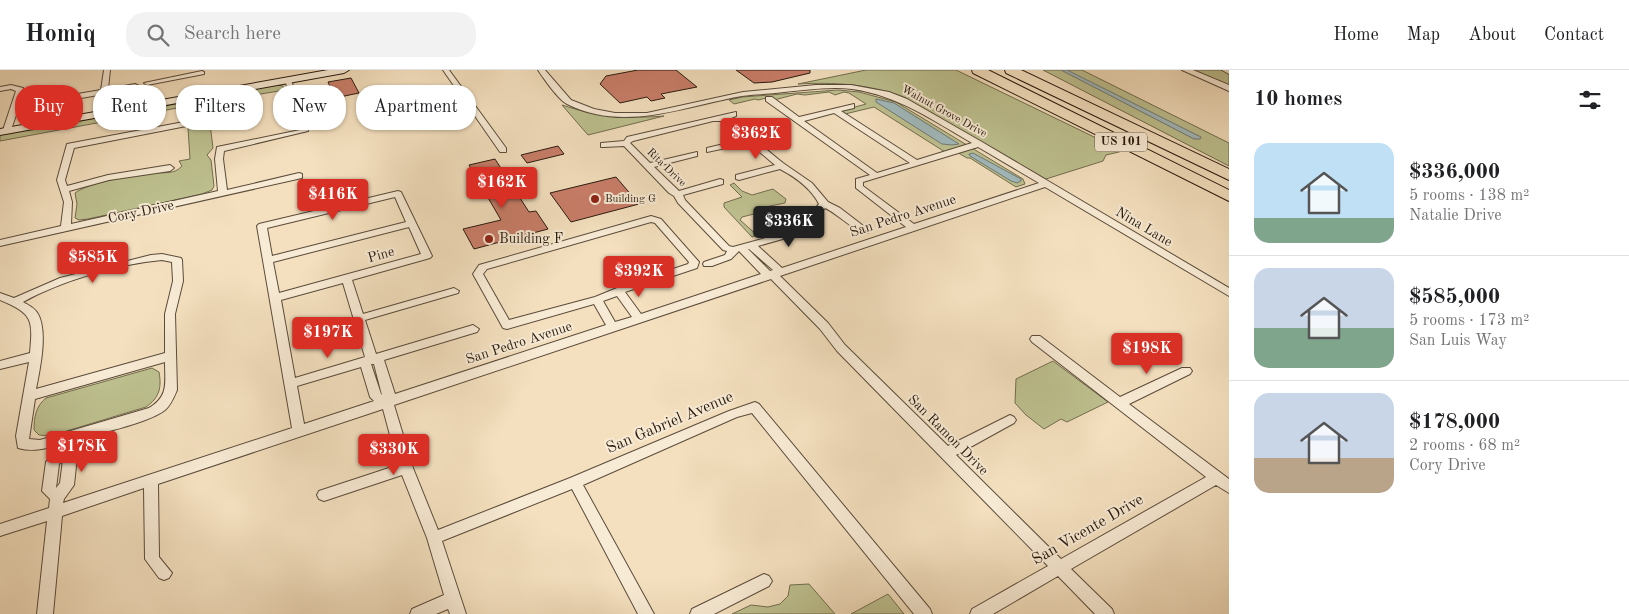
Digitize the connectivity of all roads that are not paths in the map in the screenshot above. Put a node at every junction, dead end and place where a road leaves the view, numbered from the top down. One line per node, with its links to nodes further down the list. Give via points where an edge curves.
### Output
1 (106, 70): 20 (street)
2 (171, 70): 15 (street)
3 (319, 70): 16 (main road)
4 (446, 70): 41 (street)
5 (541, 70): 39 (street, Walnut Grove Drive, via 568,102 592,111 624,116 662,112 751,93 827,86 863,88 904,101)
6 (973, 70): 23 (highway)
7 (978, 70): 23 (highway, US 101)
8 (1011, 70): 48 (highway, US 101)
9 (1036, 70): 48 (highway, via 1200,156)
10 (1186, 70): 25 (street)
11 (1224, 70): 14 (street)
12 (338, 71): 17 (main road)
13 (202, 72): 15 (street); 18 (street)
14 (1229, 72)
15 (170, 79): 19 (street)
16 (261, 80): 21 (main road); 36 (main road)
17 (288, 80): 22 (main road); 55 (street, via 304,131 220,149)
18 (203, 82)
19 (147, 83)
20 (105, 85)
21 (250, 85)
22 (260, 85)
23 (1013, 87): 57 (highway, US 101)
24 (15, 88): 26 (street)
25 (1229, 88)
26 (0, 89)
27 (769, 99): 34 (street)
28 (176, 100): 36 (main road)
29 (851, 106): 31 (street)
30 (15, 108): 36 (street)
31 (835, 110): 34 (street); 44 (street)
32 (734, 114): 33 (street)
33 (724, 119): 37 (street); 38 (street, via 630,139)
34 (798, 120): 49 (street)
35 (176, 125): 54 (street, via 70,146 61,180)
36 (4, 128)
37 (751, 140): 42 (street); 46 (street)
38 (626, 143): 40 (street); 45 (street, Rita Drive)
39 (979, 144): 44 (street); 53 (street, Walnut Grove Drive)
40 (604, 146)
41 (503, 150)
42 (710, 150)
43 (694, 154): 45 (street)
44 (916, 163): 49 (street)
45 (647, 166): 56 (street, Rita Drive)
46 (780, 166): 51 (street); 58 (street, via 820,195)
47 (170, 168): 54 (street, via 108,178)
48 (1223, 172)
49 (875, 175): 61 (street, via 859,181 859,186)
50 (299, 176): 55 (street, Cory Drive)
51 (739, 177)
52 (720, 182): 56 (street)
53 (1046, 184): 61 (street, San Pedro Avenue); 73 (street, Nina Lane)
54 (63, 190): 60 (street, via 69,209)
55 (223, 194): 60 (street, Cory Drive)
56 (678, 194): 64 (street, Rita Drive, via 726,248)
57 (1229, 196)
58 (824, 204): 62 (street, via 838,210); 64 (street, via 801,232)
59 (412, 223): 66 (street); 66 (street, Pine, via 398,194 262,226); 70 (street, Pine, via 427,256)
60 (66, 228): 63 (street, Cory Drive)
61 (915, 229): 69 (street, San Pedro Avenue)
62 (865, 232)
63 (0, 243)
64 (742, 248): 65 (street, San Ramon Drive); 67 (street, San Ramon Drive); 68 (street, via 728,258)
65 (765, 258): 67 (street, via 757,257); 69 (street, San Ramon Drive)
66 (268, 260): 75 (street)
67 (752, 261): 69 (street, San Ramon Drive)
68 (708, 264)
69 (774, 274): 79 (street, San Pedro Avenue); 95 (street, San Ramon Drive)
70 (347, 279): 75 (street, Pine); 78 (street)
71 (454, 291): 78 (street)
72 (619, 291): 76 (street); 76 (street, via 693,266 694,262 658,221 651,219 482,267 478,274 507,325); 79 (street)
73 (1229, 293)
74 (0, 296): 77 (street)
75 (275, 298): 88 (street)
76 (597, 300): 80 (street)
77 (14, 302): 83 (street, via 34,316 38,329); 84 (street, via 65,278 151,258 171,258 178,265 178,281 170,314)
78 (361, 318): 85 (street)
79 (639, 319): 80 (street, San Pedro Avenue)
80 (613, 328): 90 (street, San Pedro Avenue)
81 (473, 329): 85 (street)
82 (1036, 339): 91 (street)
83 (35, 356): 86 (street); 89 (street)
84 (170, 356): 89 (street); 94 (street, via 171,390 160,408)
85 (372, 360): 88 (street); 90 (street, via 376,397)
86 (0, 365)
87 (1186, 371): 91 (street)
88 (290, 384): 93 (street)
89 (28, 396): 94 (street, via 23,444)
90 (386, 402): 93 (street, San Pedro Avenue); 96 (street)
91 (1119, 403): 97 (street)
92 (1010, 420): 95 (street)
93 (298, 432): 98 (street, San Pedro Avenue)
94 (64, 446): 102 (street, via 53,462 50,481 49,491)
95 (945, 454): 105 (street, San Ramon Drive)
96 (406, 468): 101 (street); 104 (street)
97 (1216, 478): 100 (street); 105 (street, San Vicente Drive)
98 (151, 480): 102 (street, San Pedro Avenue); 106 (street, via 152,559)
99 (575, 482): 104 (street, San Gabriel Avenue); 111 (street); 113 (street, San Gabriel Avenue, via 755,407)
100 (1229, 487)
101 (324, 495)
102 (56, 504): 103 (street, San Pedro Avenue); 109 (street)
103 (0, 530)
104 (434, 538): 108 (street)
105 (1059, 567): 114 (street, San Vicente Drive); 115 (street, San Ramon Drive)
106 (164, 573)
107 (764, 581): 112 (street)
108 (455, 606): 110 (street)
109 (45, 614)
110 (418, 614)
111 (646, 614)
112 (698, 614)
113 (924, 614)
114 (978, 614)
115 (1106, 614)

